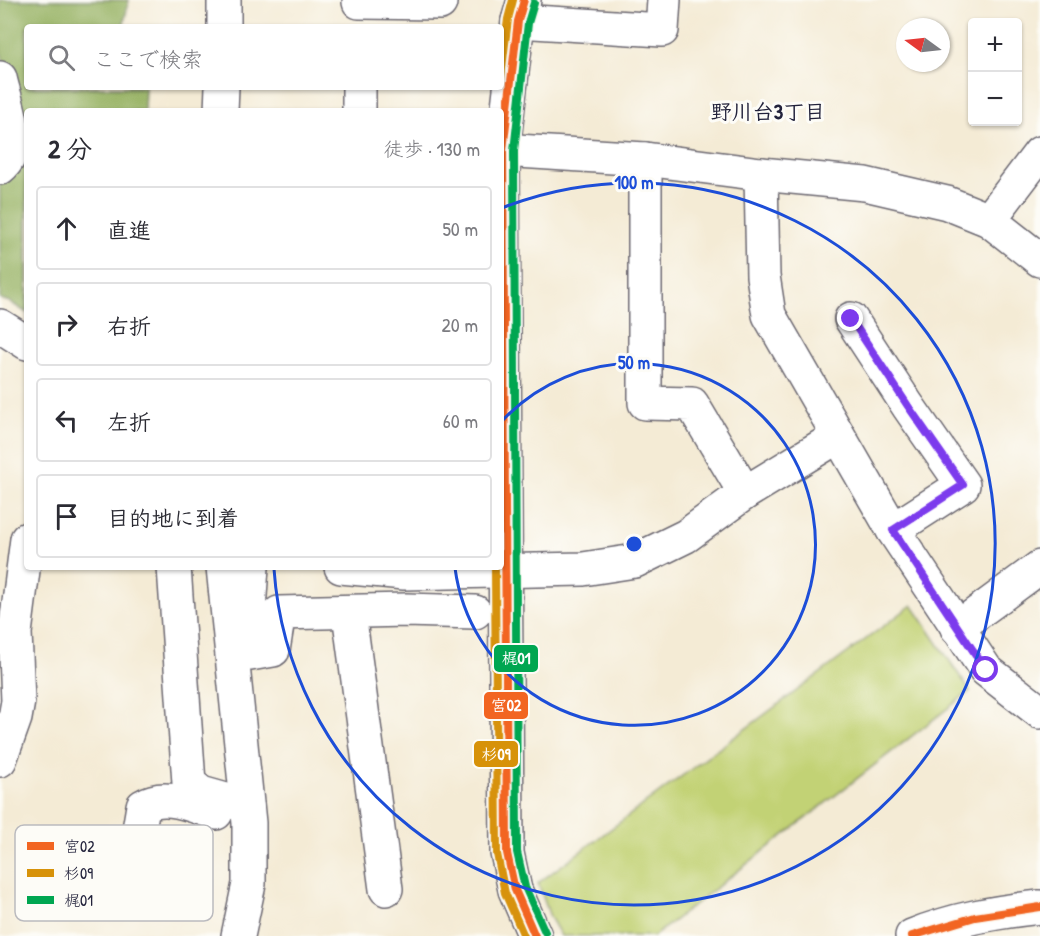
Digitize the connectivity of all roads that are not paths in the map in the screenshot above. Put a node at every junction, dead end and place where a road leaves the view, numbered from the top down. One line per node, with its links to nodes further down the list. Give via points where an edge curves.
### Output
1 (224, 0): 6 (street)
2 (664, 0): 5 (street, via 662,30)
3 (440, 3): 4 (street)
4 (359, 10)
5 (521, 11): 12 (street)
6 (224, 24)
7 (0, 78): 16 (street, via 15,143 8,162)
8 (222, 90): 10 (street)
9 (359, 90): 11 (street)
10 (221, 108)
11 (358, 108)
12 (504, 135)
13 (504, 150): 15 (street)
14 (1040, 153): 18 (street)
15 (645, 159): 17 (street); 25 (street, via 645,403 692,404)
16 (0, 168)
17 (761, 174): 18 (street, via 865,184 947,202); 24 (street, via 763,276 769,315)
18 (988, 220): 19 (street)
19 (1040, 260)
20 (504, 318): 33 (street)
21 (851, 319): 26 (street, via 963,485)
22 (0, 326): 23 (street)
23 (24, 341)
24 (837, 437): 25 (street); 26 (street)
25 (745, 493): 33 (street, via 686,536 635,561 583,569)
26 (893, 530): 38 (street)
27 (24, 562): 40 (street)
28 (1040, 567): 38 (street)
29 (174, 570): 44 (street, via 189,783 201,793)
30 (223, 570): 44 (street)
31 (252, 570): 39 (street)
32 (373, 570): 34 (street)
33 (507, 570): 34 (street); 49 (street, via 507,852 515,890)
34 (404, 573): 35 (street)
35 (406, 610): 36 (street); 37 (street)
36 (349, 612): 39 (street, via 279,613 273,650); 46 (street)
37 (475, 612)
38 (957, 628): 41 (street, via 986,670)
39 (250, 654): 42 (street)
40 (9, 701): 43 (street, via 15,718)
41 (1040, 712)
42 (261, 753)
43 (0, 760)
44 (248, 814): 45 (street, via 165,798 143,806); 48 (street, via 249,884)
45 (140, 825)
46 (386, 889)
47 (1040, 907): 50 (street, via 942,923)
48 (238, 936)
49 (535, 936)
50 (912, 936)

